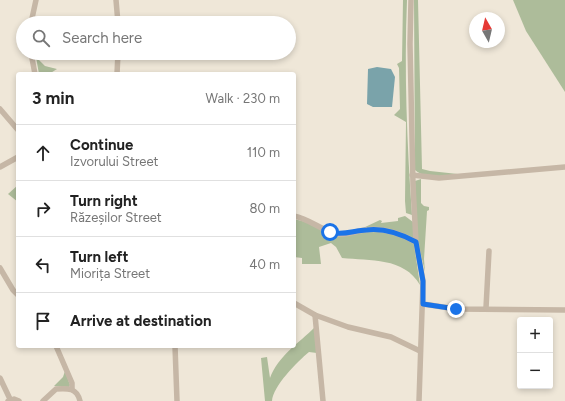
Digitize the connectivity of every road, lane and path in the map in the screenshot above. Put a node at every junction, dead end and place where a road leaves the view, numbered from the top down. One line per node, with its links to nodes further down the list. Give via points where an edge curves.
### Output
1 (36, 0): 4 (street)
2 (116, 0): 5 (street)
3 (411, 0): 15 (street)
4 (33, 16)
5 (117, 16)
6 (32, 60): 8 (street)
7 (118, 60): 9 (street)
8 (35, 72)
9 (117, 72)
10 (0, 109): 11 (street)
11 (16, 128)
12 (16, 158): 13 (street)
13 (0, 167)
14 (565, 168): 15 (street, via 439,178)
15 (412, 174): 17 (street)
16 (296, 217): 17 (street, via 339,235 380,230 402,234)
17 (416, 242): 22 (street, via 423,281)
18 (489, 251): 23 (street)
19 (0, 268): 20 (street)
20 (16, 293)
21 (296, 304): 25 (street)
22 (423, 304): 23 (street, via 456,309); 28 (street)
23 (486, 308): 24 (street)
24 (565, 310)
25 (315, 315): 28 (street, via 348,328 391,336); 36 (street)
26 (57, 348): 30 (street, via 72,382)
27 (175, 348): 35 (street)
28 (420, 351): 37 (street)
29 (0, 378): 31 (street)
30 (72, 389): 33 (street, via 56,389); 34 (street)
31 (9, 400): 32 (street)
32 (19, 401)
33 (43, 401)
34 (80, 401)
35 (177, 401)
36 (323, 401)
37 (419, 401)

